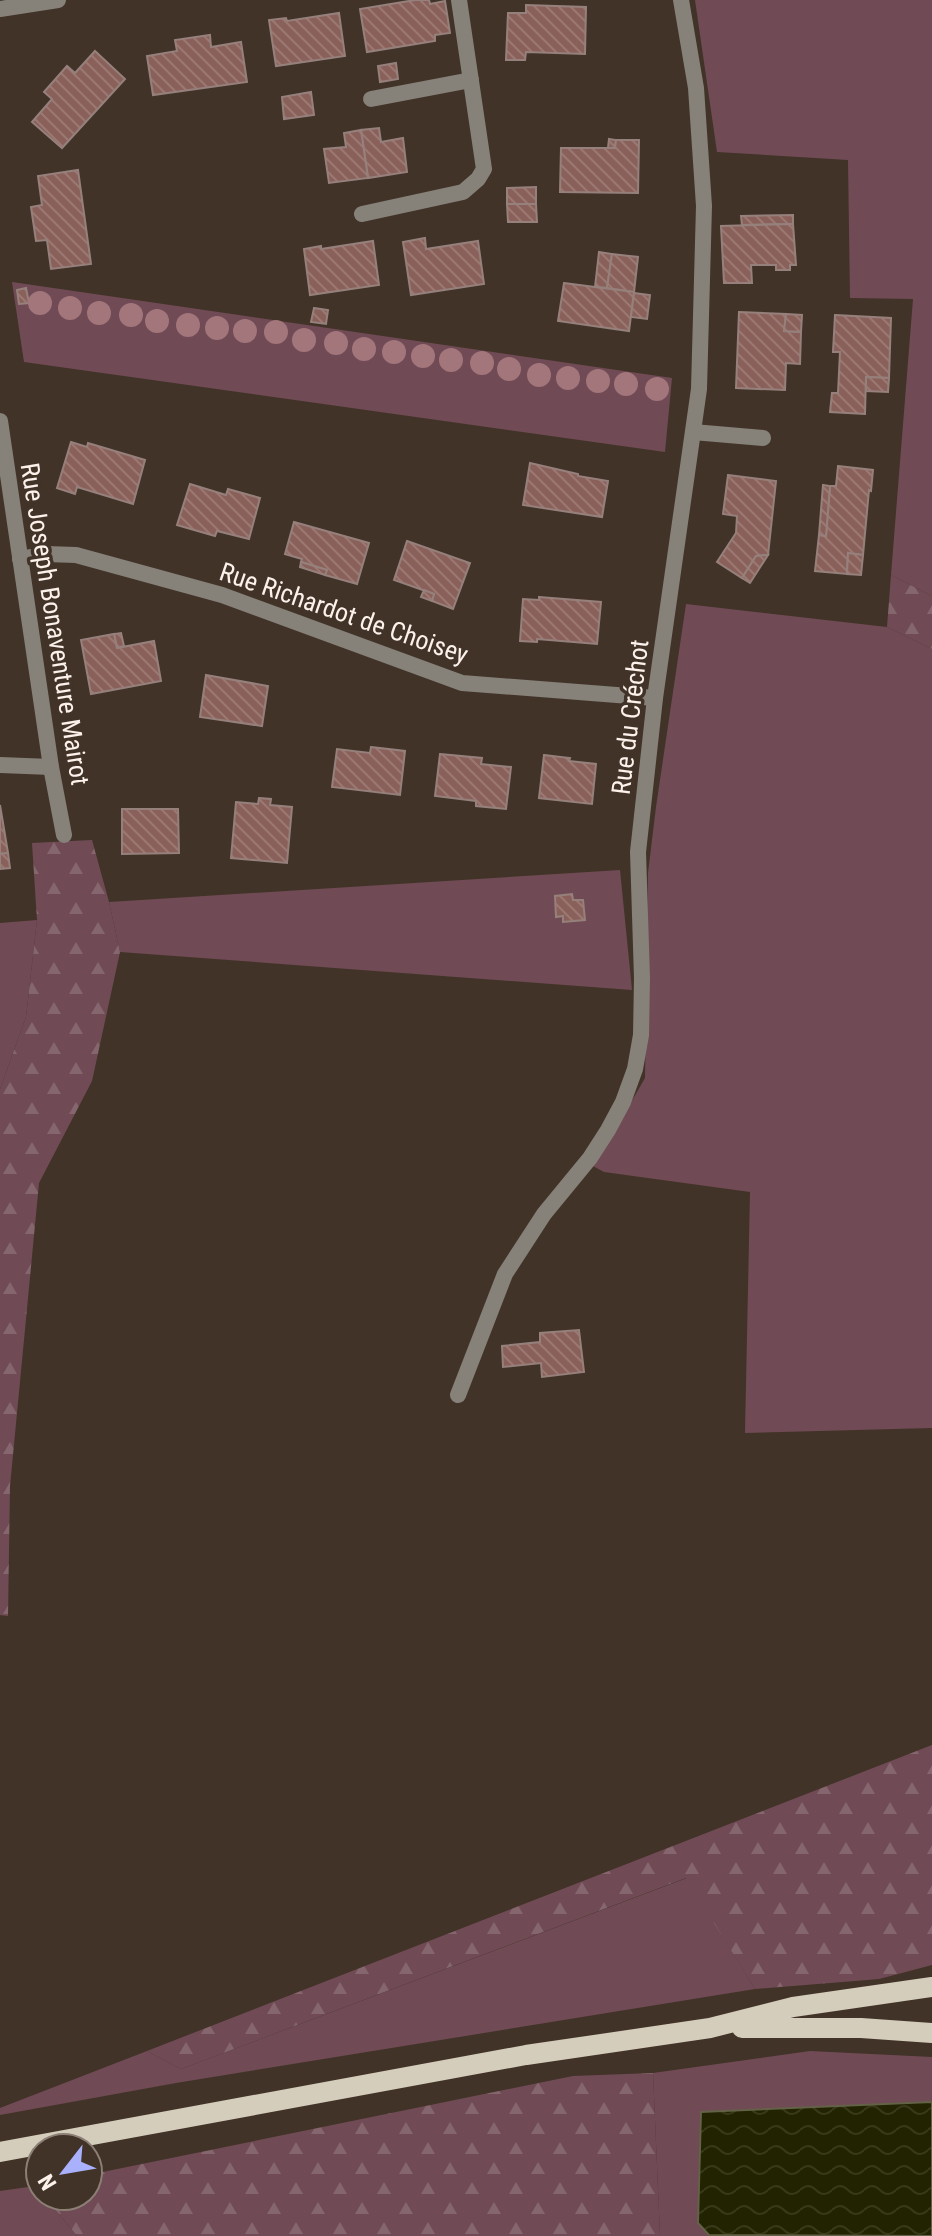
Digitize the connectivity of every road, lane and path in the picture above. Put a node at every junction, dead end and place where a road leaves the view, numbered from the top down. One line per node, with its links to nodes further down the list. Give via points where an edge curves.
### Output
1 (58, 0): 4 (street)
2 (459, 0): 5 (street)
3 (681, 0): 9 (street, Rue du Créchot, via 696,88 704,206)
4 (0, 9)
5 (471, 80): 6 (street); 7 (street, via 484,169 478,179 463,192)
6 (371, 99)
7 (362, 214)
8 (0, 421): 11 (street, Rue Joseph Bonaventure Mairot)
9 (693, 432): 10 (street); 12 (street, Rue du Créchot)
10 (763, 438)
11 (20, 559): 12 (street, Rue Richardot de Choisey, via 76,555 222,595 462,683); 14 (street, Rue Joseph Bonaventure Mairot)
12 (655, 698): 16 (street, Rue du Créchot, via 638,852 642,978 635,1069 608,1130 505,1274)
13 (0, 765): 14 (street)
14 (51, 767): 15 (street, Rue Joseph Bonaventure Mairot)
15 (64, 835)
16 (458, 1395)
17 (932, 1987): 18 (main road, via 793,2007)
18 (710, 2028): 19 (main road); 20 (main road, via 526,2055)
19 (932, 2033)
20 (0, 2152)

